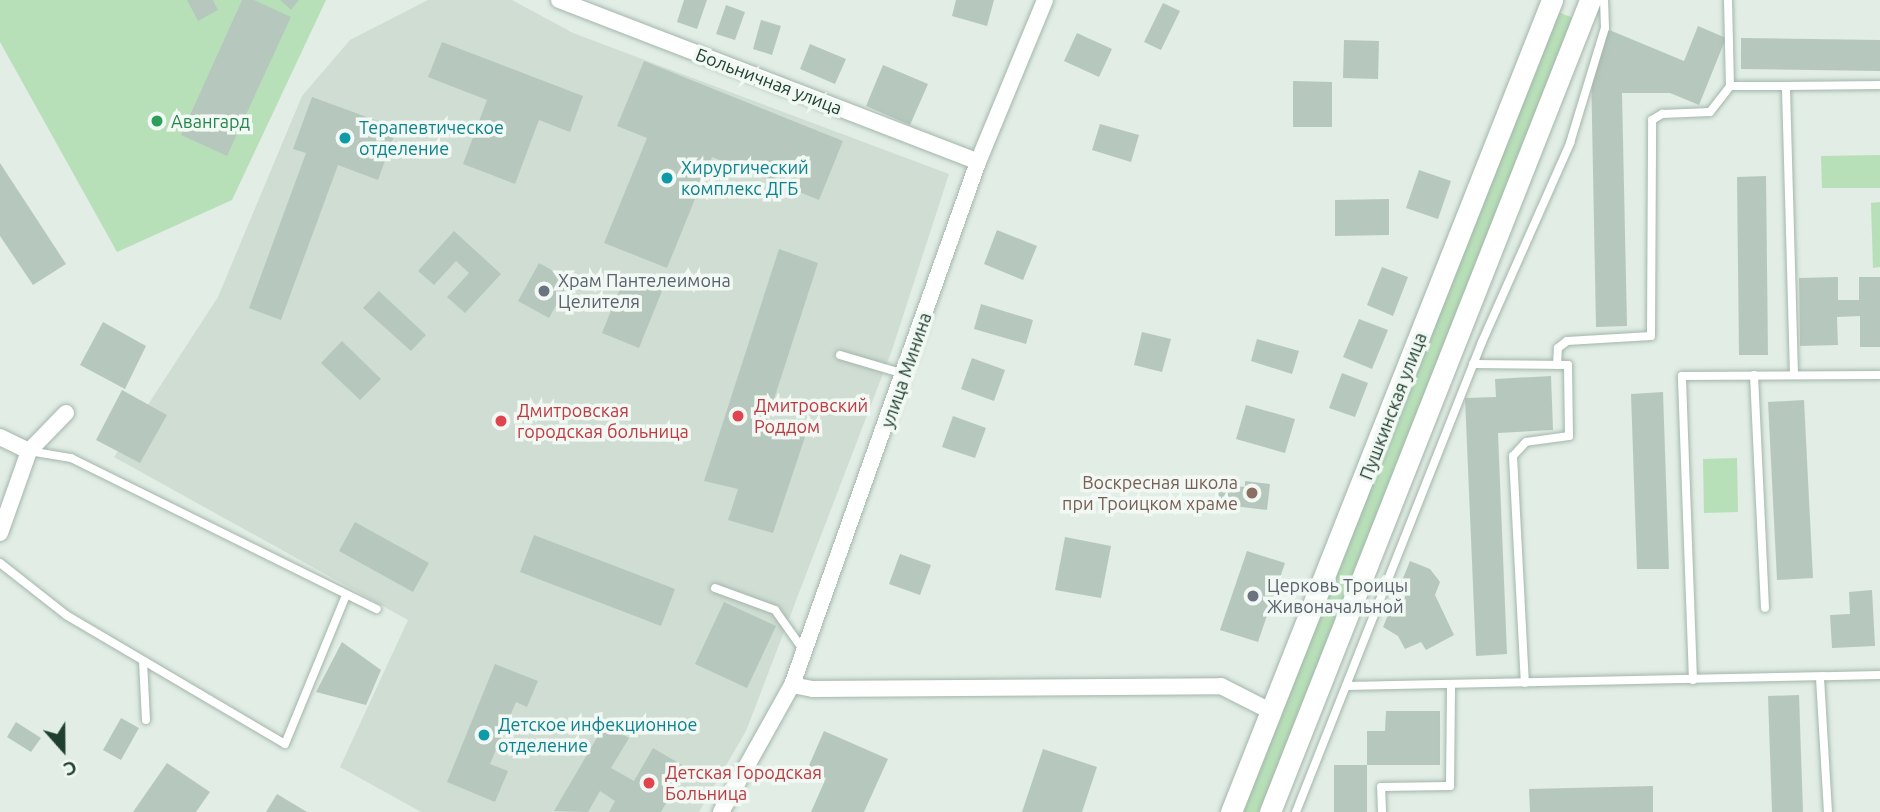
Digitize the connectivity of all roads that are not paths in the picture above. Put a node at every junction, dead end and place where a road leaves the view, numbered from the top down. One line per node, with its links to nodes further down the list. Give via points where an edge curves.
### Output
1 (559, 0): 12 (street, Больничная улица)
2 (1045, 0): 12 (street, улица Минина)
3 (1552, 0): 38 (main road, Пушкинская улица)
4 (1577, 0): 8 (main road, Пушкинская улица)
5 (1590, 0): 8 (main road, Пушкинская улица)
6 (1604, 0): 14 (lane, via 1605,27 1570,143)
7 (1728, 0): 10 (lane)
8 (1579, 28): 42 (main road, Пушкинская улица)
9 (1880, 85): 11 (lane)
10 (1730, 86): 11 (lane); 15 (lane, via 1710,112 1662,114 1652,120 1651,336 1567,341 1560,344)
11 (1786, 86): 19 (lane)
12 (978, 162): 16 (street, улица Минина)
13 (840, 355): 16 (lane)
14 (1473, 365): 15 (lane); 37 (lane)
15 (1557, 365): 34 (lane, via 1568,365 1569,436 1525,442 1513,456)
16 (905, 374): 29 (street, улица Минина)
17 (1880, 374): 19 (lane)
18 (1754, 375): 19 (lane); 27 (lane); 33 (lane, via 1682,376)
19 (1794, 375)
20 (66, 412): 22 (street)
21 (0, 437): 22 (street)
22 (29, 451): 23 (street); 26 (lane, via 71,458)
23 (0, 533)
24 (0, 563): 30 (lane, via 66,615)
25 (715, 588): 29 (lane, via 775,610)
26 (346, 595): 28 (lane); 30 (lane, via 285,744)
27 (1765, 608)
28 (377, 609)
29 (804, 652): 36 (street, улица Минина)
30 (143, 661): 39 (lane)
31 (1880, 675): 32 (lane)
32 (1820, 678): 33 (lane); 45 (lane)
33 (1693, 680): 34 (lane)
34 (1525, 683): 35 (lane)
35 (1451, 684): 37 (lane); 44 (lane, via 1450,786 1381,787)
36 (792, 685): 38 (street, via 813,689 1221,686); 40 (street, улица Минина)
37 (1346, 686): 43 (lane)
38 (1272, 712): 41 (main road, Пушкинская улица)
39 (146, 720)
40 (721, 812)
41 (1231, 812)
42 (1270, 812)
43 (1296, 812)
44 (1382, 812)
45 (1828, 812)

